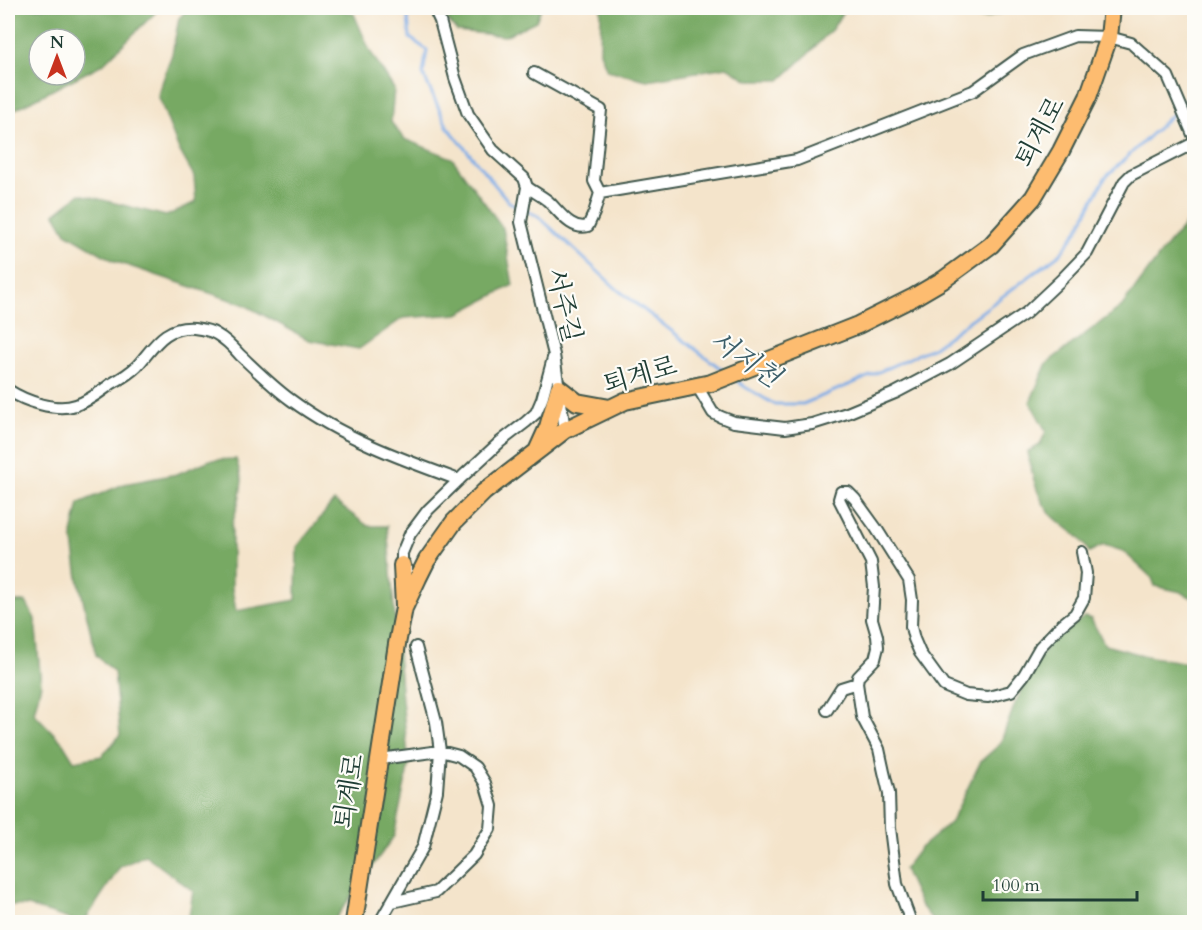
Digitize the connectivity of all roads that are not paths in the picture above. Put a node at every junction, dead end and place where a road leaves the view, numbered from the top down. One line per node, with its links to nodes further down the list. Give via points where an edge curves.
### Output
1 (434, 8): 7 (street, via 468,114 493,150 524,178)
2 (1112, 8): 3 (main road, 퇴계로)
3 (1109, 37): 5 (street, via 1131,43 1168,76); 8 (street, via 1075,36 1023,55 974,91 797,160); 10 (main road, 퇴계로, via 1088,97 1061,151 1033,198 991,245 943,280 858,325)
4 (534, 73): 8 (street, via 601,110 594,181)
5 (1194, 137)
6 (1194, 143): 10 (street, via 1124,182 1087,253 1026,313 950,364 895,393 813,424 785,428 734,422 713,414)
7 (526, 190): 8 (street, via 546,199 572,225 581,228 588,226); 9 (street, 서주길, via 521,222)
8 (600, 193)
9 (554, 355): 11 (street, 서주길); 16 (street, via 537,413)
10 (704, 384): 13 (main road, 퇴계로, via 625,401)
11 (559, 388): 13 (main road, via 577,402); 14 (street, 서주길); 15 (main road)
12 (8, 390): 16 (street, via 20,399 46,405 76,405 135,368 171,331 205,330 232,346 288,399 315,417 355,438)
13 (611, 408): 14 (main road, 퇴계로)
14 (565, 430): 15 (main road, 퇴계로)
15 (537, 451): 19 (main road, 퇴계로, via 484,492 454,522)
16 (459, 480): 18 (street, via 410,534 402,553)
17 (1082, 552): 22 (street, via 1086,573 1084,598 1075,614 1040,646 1011,691 988,697 966,695 944,686 920,652 911,627 909,580 855,498 841,492 839,499 871,562 874,587 872,619 878,647 875,659)
18 (402, 566): 19 (street); 20 (main road)
19 (418, 578): 20 (main road, 퇴계로)
20 (404, 608): 25 (main road, 퇴계로)
21 (416, 647): 24 (street)
22 (857, 683): 23 (street, via 841,688); 29 (street, via 862,717 879,749 889,793 897,884)
23 (827, 710)
24 (440, 752): 25 (street); 26 (street, via 437,790 423,847); 26 (street, via 459,756 475,767 492,806 490,829 474,855 436,892)
25 (380, 759): 27 (main road, 퇴계로)
26 (392, 902): 28 (street)
27 (354, 922)
28 (380, 922)
29 (910, 922)

